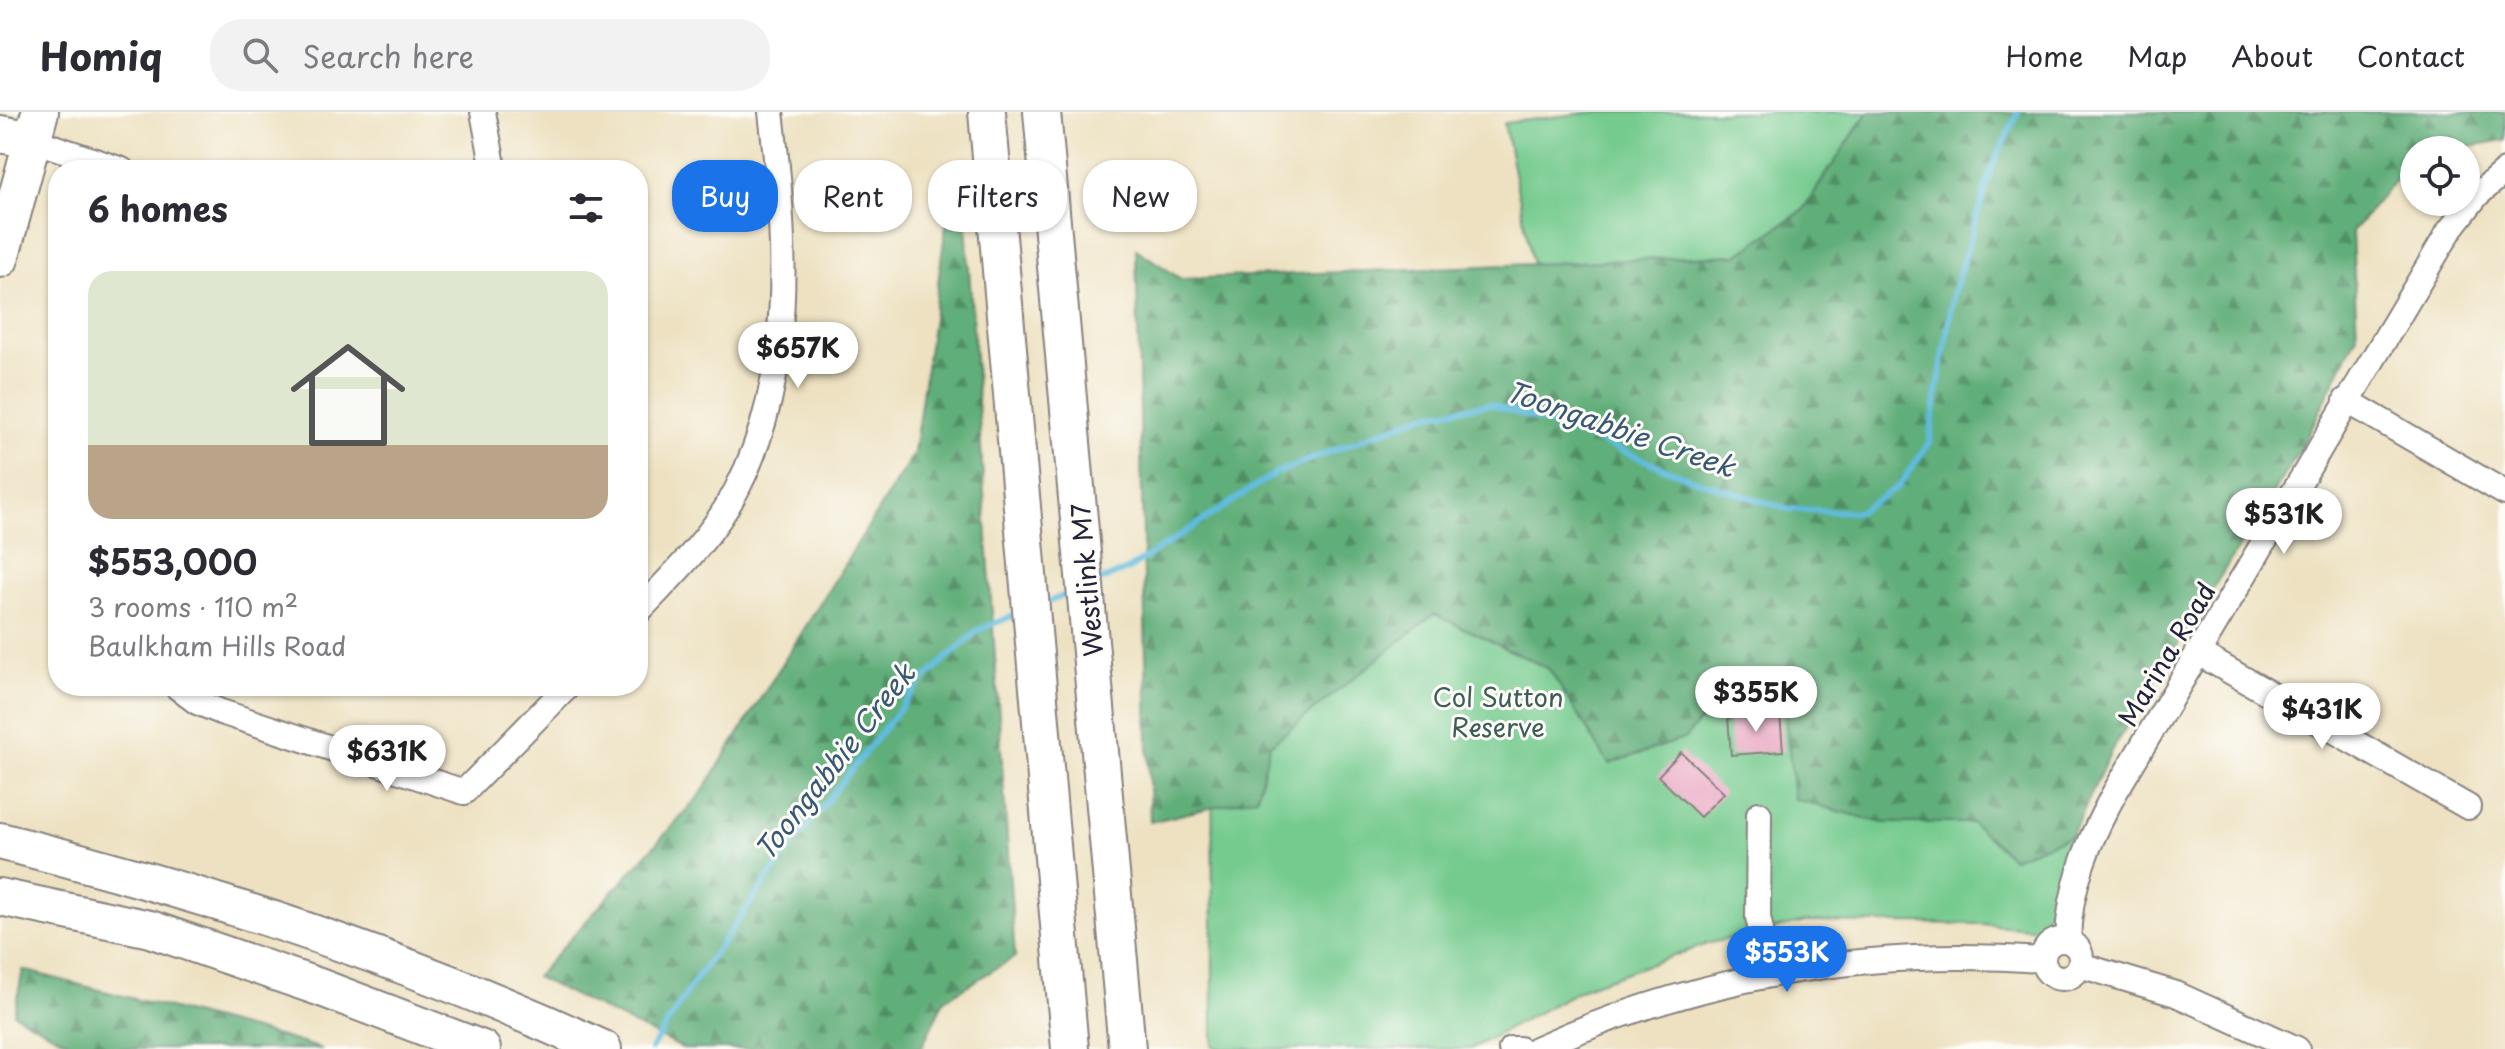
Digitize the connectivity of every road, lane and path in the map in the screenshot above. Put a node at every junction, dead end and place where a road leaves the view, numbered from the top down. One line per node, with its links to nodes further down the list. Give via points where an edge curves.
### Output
1 (483, 112): 7 (street)
2 (771, 112): 12 (street, via 780,256 775,386 737,490 708,535)
3 (987, 112): 28 (highway)
4 (1042, 112): 29 (highway, Westlink M7)
5 (25, 129): 6 (street); 9 (highway)
6 (98, 160)
7 (492, 160)
8 (2505, 171): 10 (street, Marina Road, via 2477,195 2450,230)
9 (0, 259)
10 (2346, 400): 11 (street); 13 (street, Marina Road)
11 (2505, 493)
12 (648, 601)
13 (2200, 654): 16 (street); 22 (street, Marina Road, via 2092,834 2069,908)
14 (189, 696): 15 (street, via 221,712 464,792)
15 (558, 696)
16 (2468, 807)
17 (1759, 814): 25 (street, via 1758,917)
18 (0, 841): 27 (highway, via 295,924 435,976)
19 (0, 897): 20 (highway)
20 (42, 905): 21 (highway); 26 (highway, via 150,929)
21 (0, 917)
22 (2068, 941): 23 (street, via 2051,943); 24 (street, via 2080,953)
23 (2042, 960): 24 (street, via 2050,974 2062,978 2073,975); 25 (street, via 1905,957)
24 (2080, 965): 33 (street, via 2176,994)
25 (1770, 972): 32 (street, via 1645,1004)
26 (482, 1049)
27 (603, 1049)
28 (1070, 1049)
29 (1127, 1049)
30 (1511, 1049): 31 (street)
31 (1519, 1049)
32 (1536, 1049)
33 (2297, 1049)

